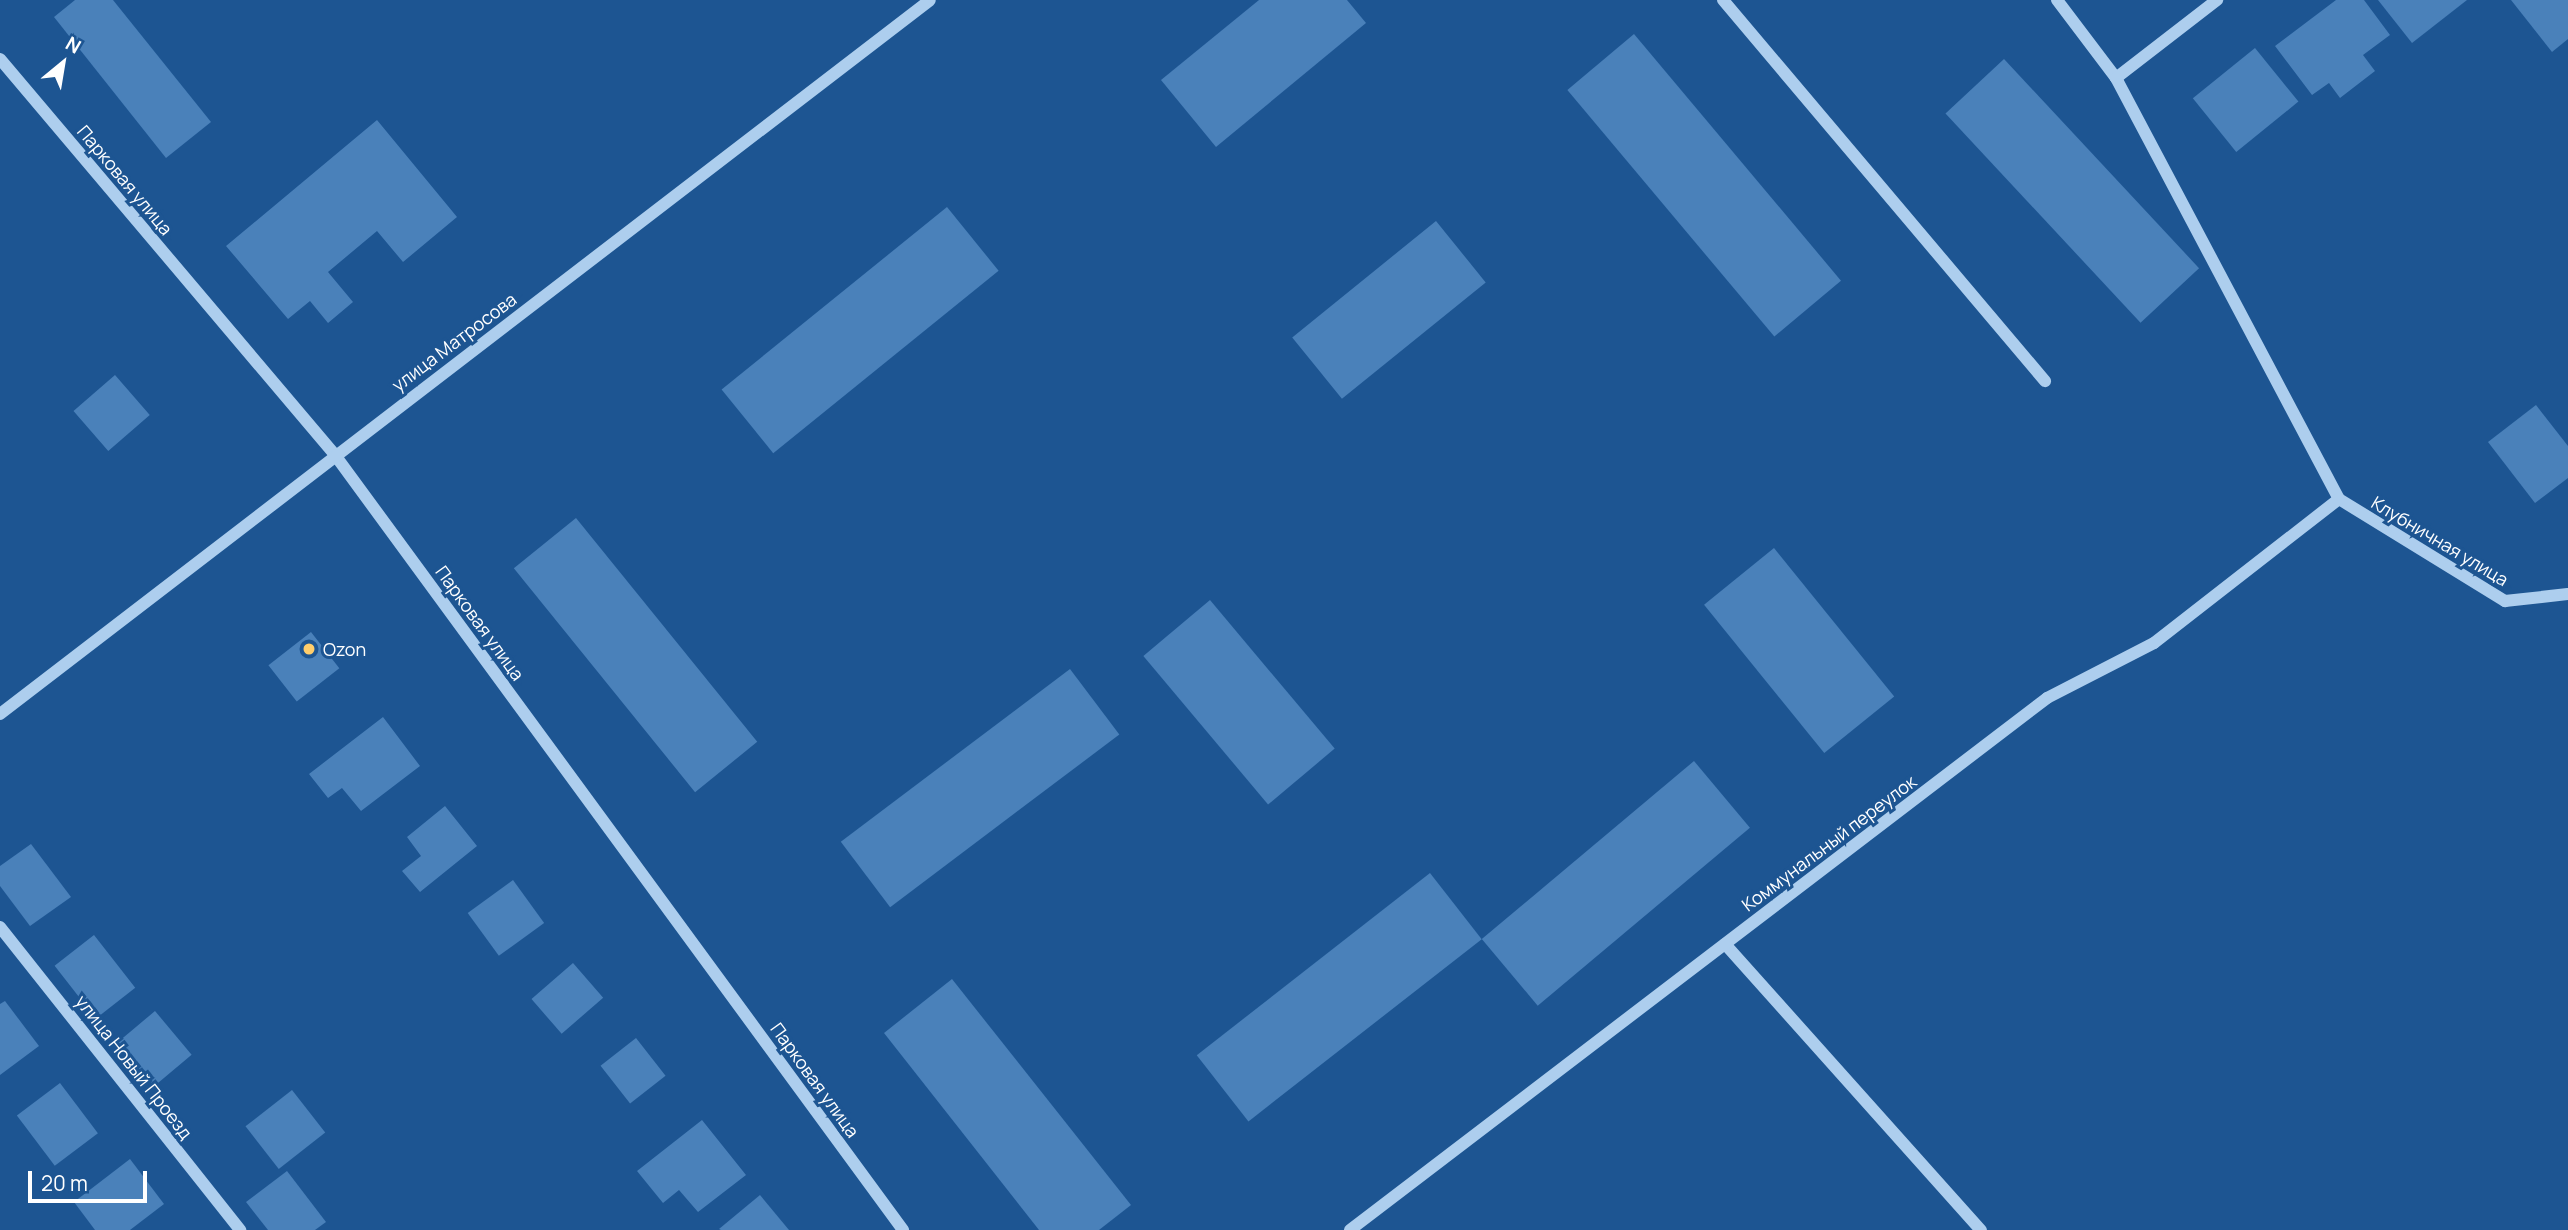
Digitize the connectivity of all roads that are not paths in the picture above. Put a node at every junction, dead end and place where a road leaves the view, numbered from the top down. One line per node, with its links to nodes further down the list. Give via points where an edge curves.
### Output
1 (930, 0): 8 (street, улица Матросова)
2 (1723, 0): 7 (street)
3 (2057, 0): 6 (street)
4 (2217, 0): 6 (street)
5 (0, 59): 8 (street, Парковая улица)
6 (2116, 78): 9 (street)
7 (2045, 381)
8 (335, 455): 11 (street, улица Матросова); 15 (street, Парковая улица)
9 (2339, 499): 10 (street, Клубничная улица, via 2505,601); 13 (street, Коммунальный переулок, via 2154,643 2047,698)
10 (2568, 594)
11 (0, 714)
12 (0, 927): 14 (street, улица Новый Проезд)
13 (1725, 944): 16 (street, Коммунальный переулок); 17 (street)
14 (240, 1230)
15 (903, 1230)
16 (1350, 1230)
17 (1981, 1230)

